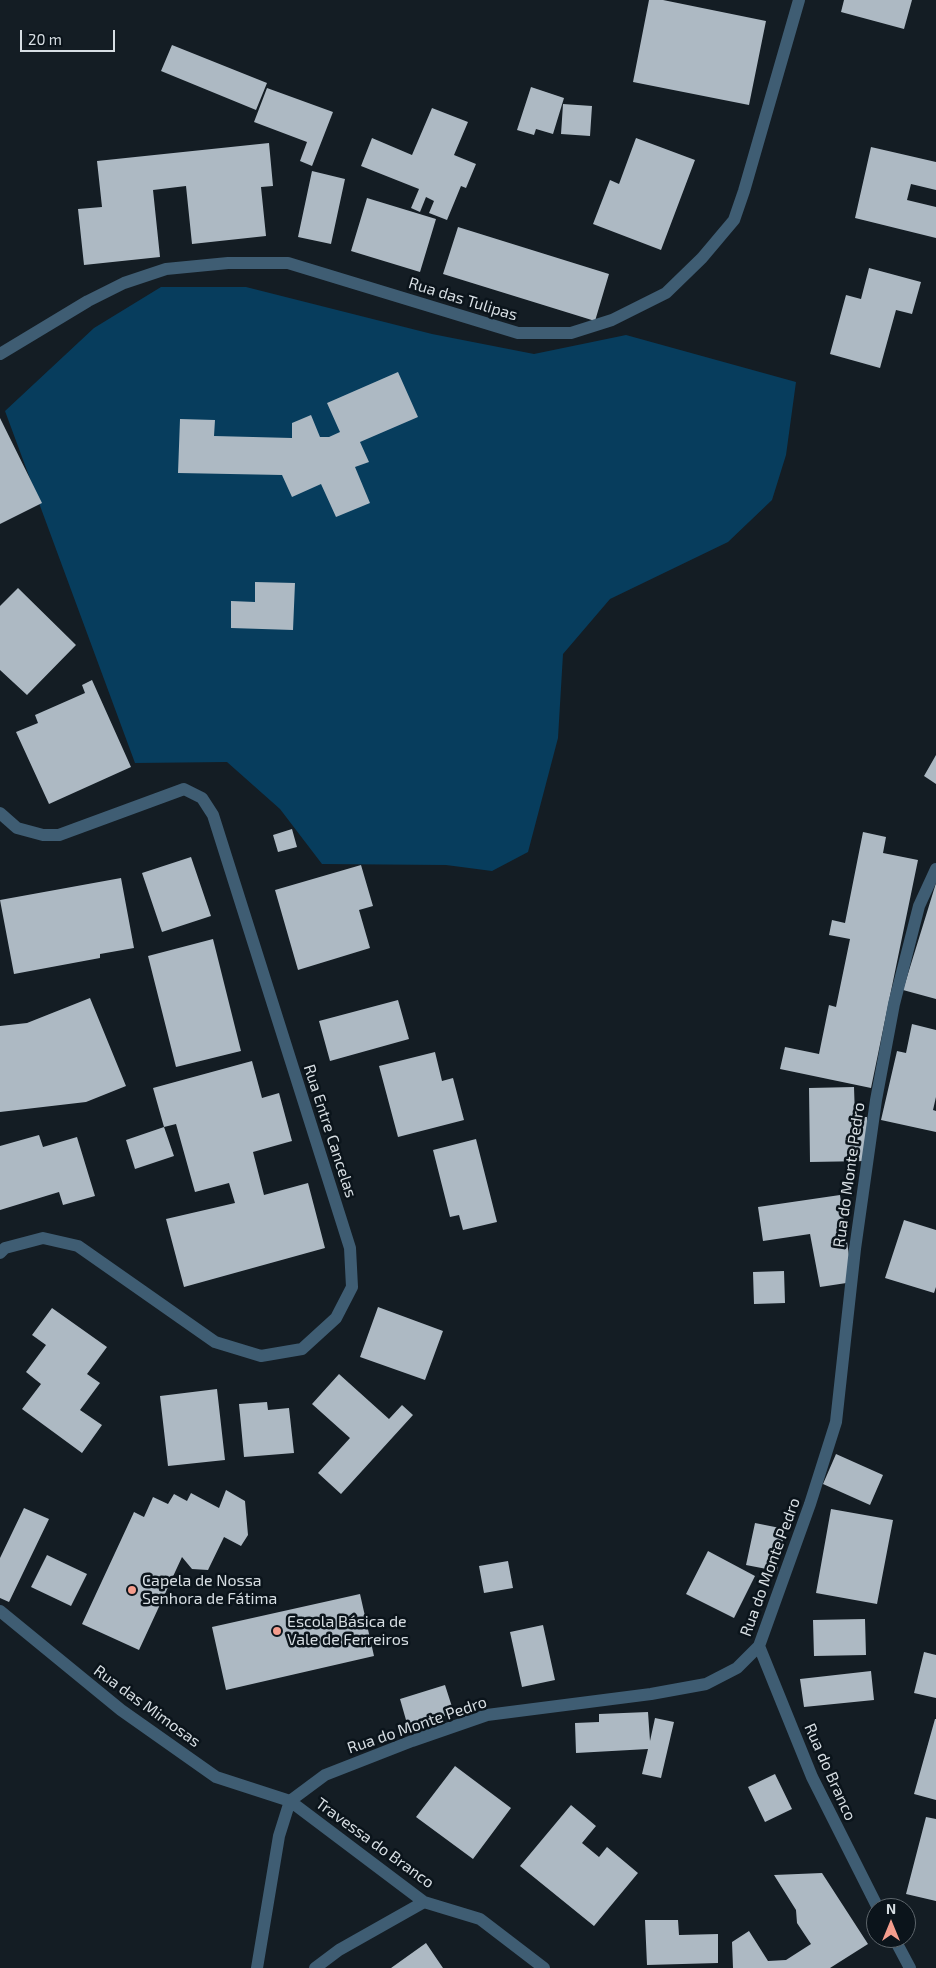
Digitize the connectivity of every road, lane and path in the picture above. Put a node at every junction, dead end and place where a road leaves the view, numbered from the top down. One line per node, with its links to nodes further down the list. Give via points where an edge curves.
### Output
1 (799, 0): 2 (street, Rua das Tulipas, via 734,220 666,293 612,320 571,333 518,333 288,263 228,263 166,269 124,283)
2 (0, 354)
3 (0, 813): 5 (street, Rua Entre Cancelas, via 17,828 43,835 59,835 184,789 202,798 213,815 350,1248 352,1287 336,1318 302,1349 261,1356 215,1342 78,1246 43,1238)
4 (936, 869): 7 (street, Rua do Monte Pedro, via 919,906 894,1004 878,1090 855,1249 836,1422)
5 (0, 1252)
6 (0, 1611): 8 (street, Rua das Mimosas, via 121,1710 216,1777)
7 (759, 1646): 8 (street, Rua do Monte Pedro, via 737,1668 706,1684 487,1715 325,1775); 9 (street, Rua do Branco, via 812,1777)
8 (290, 1801): 10 (street, Travessa do Branco); 12 (street, via 279,1836)
9 (873, 1898)
10 (424, 1902): 13 (street, via 339,1950); 14 (street, Travessa do Branco, via 480,1919)
11 (899, 1948): 15 (street)
12 (257, 1968)
13 (315, 1968)
14 (544, 1968)
15 (910, 1968)

